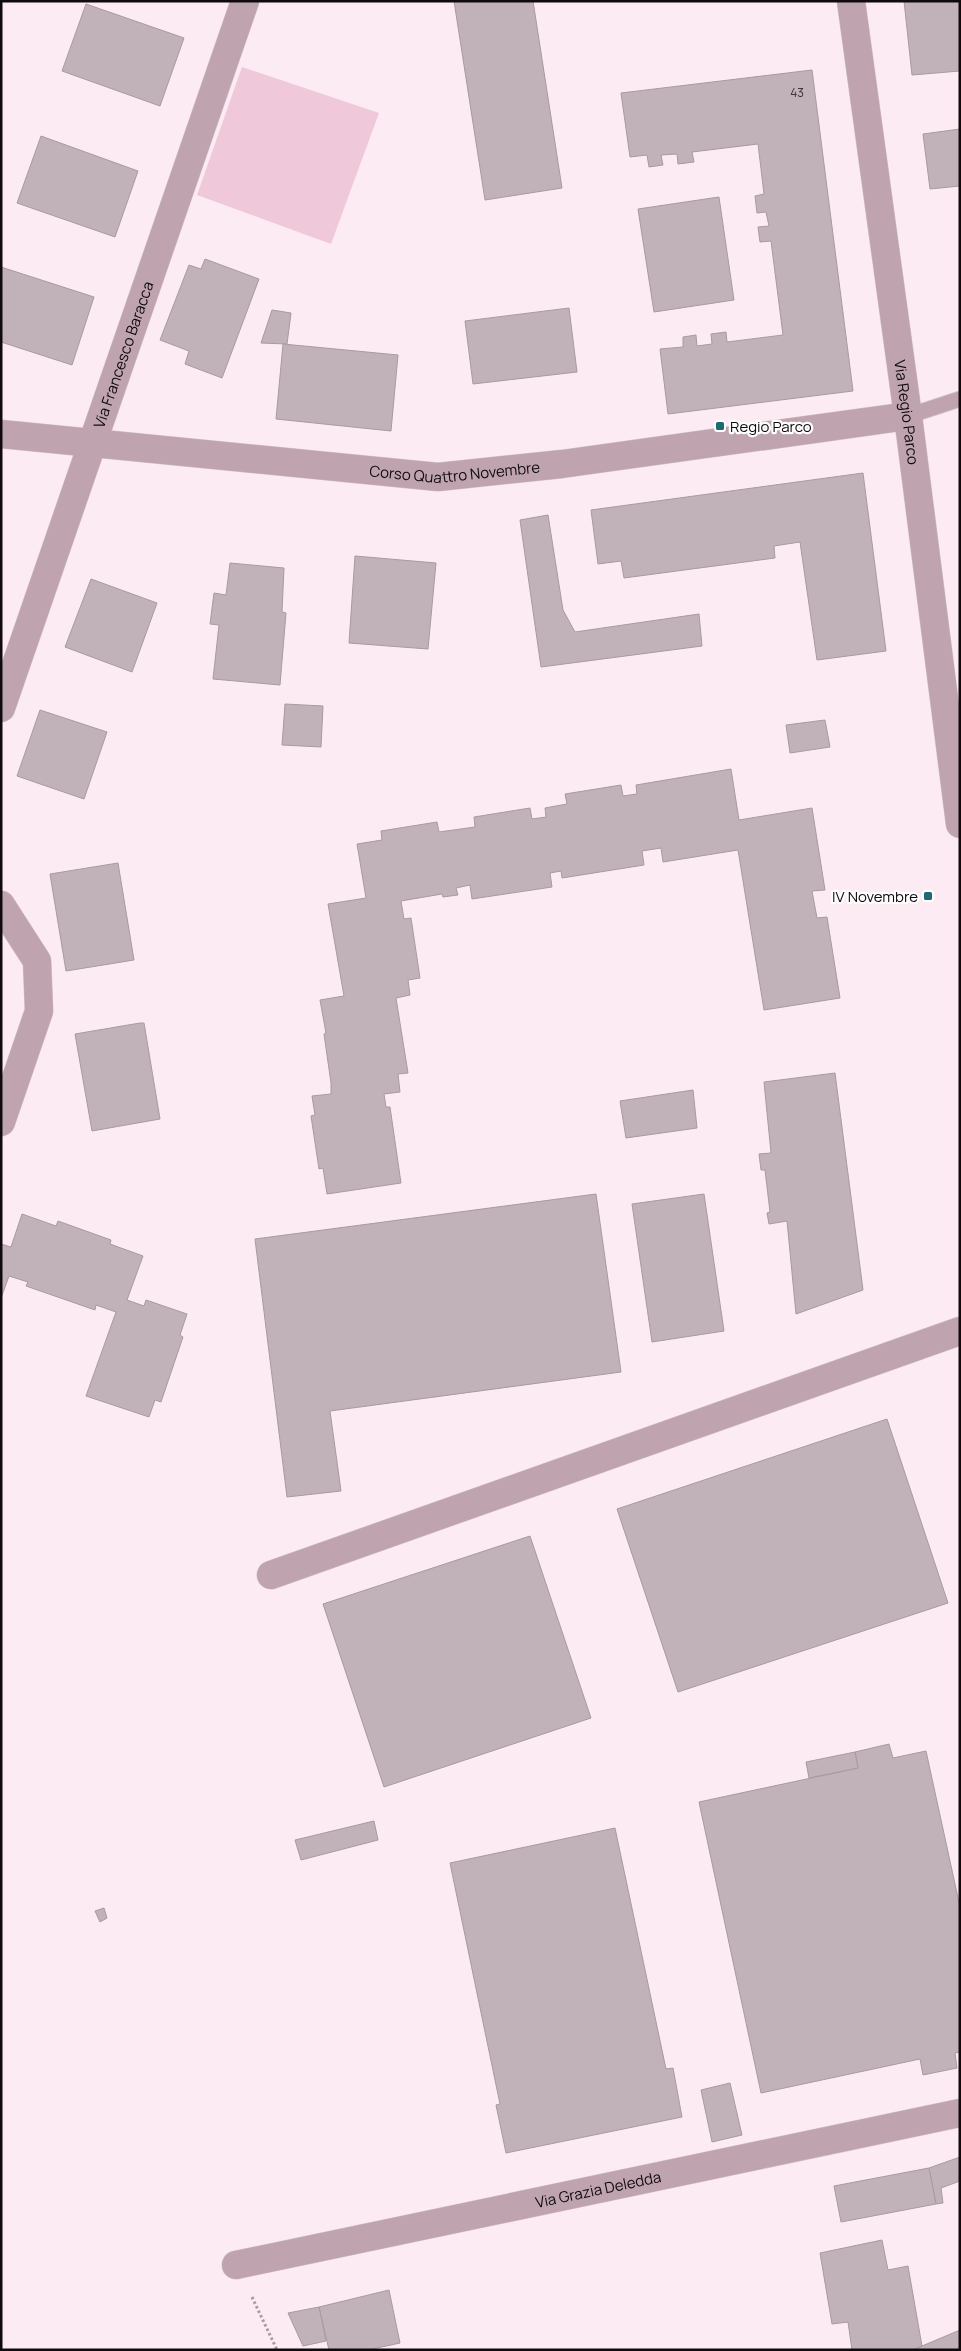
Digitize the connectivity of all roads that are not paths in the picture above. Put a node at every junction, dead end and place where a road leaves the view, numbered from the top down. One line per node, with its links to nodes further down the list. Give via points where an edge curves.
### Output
1 (245, 1): 6 (street, Via Francesco Baracca)
2 (851, 1): 4 (street, Via Regio Parco)
3 (960, 399): 4 (lane)
4 (908, 416): 6 (street, Corso Quattro Novembre, via 562,464 438,477); 8 (street, Via Regio Parco)
5 (1, 434): 6 (street, Corso Quattro Novembre)
6 (92, 443): 7 (street, Via Francesco Baracca)
7 (1, 708)
8 (960, 824)
9 (1, 906): 10 (street, via 37,961 39,1011)
10 (1, 1122)
11 (960, 1331): 12 (street)
12 (271, 1575)
13 (960, 2113): 14 (street, Via Grazia Deledda)
14 (236, 2264)

